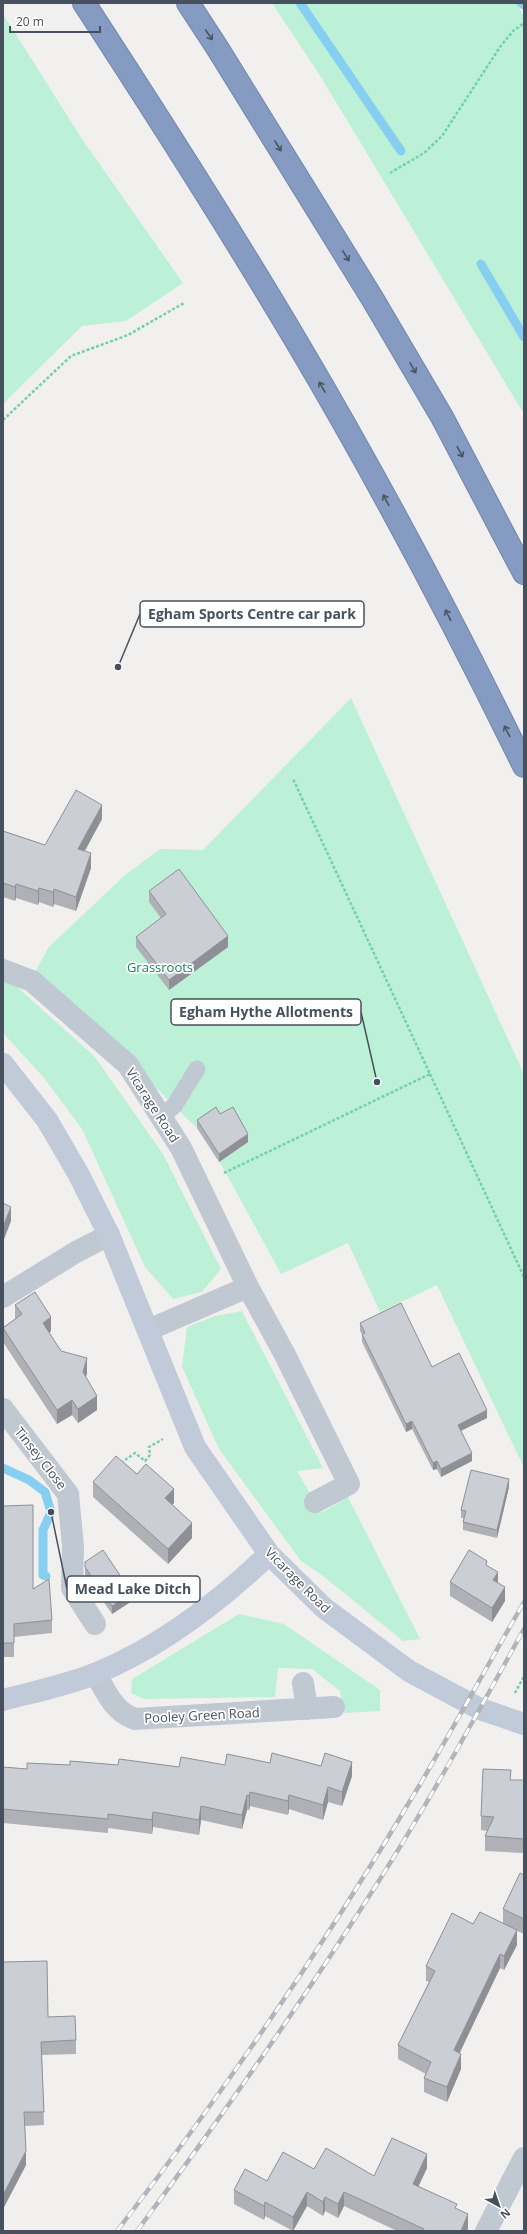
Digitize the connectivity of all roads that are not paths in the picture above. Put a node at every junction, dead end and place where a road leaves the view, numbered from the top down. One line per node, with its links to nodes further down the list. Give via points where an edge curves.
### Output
1 (84, 3): 4 (highway, one-way to 1, via 447,612 298,344)
2 (188, 3): 3 (highway, one-way to 3, via 372,298 442,417)
3 (524, 573)
4 (524, 766)
5 (3, 970): 8 (street, Vicarage Road, via 32,981 51,992 128,1065)
6 (3, 1064): 9 (main road, Vicarage Road, via 47,1120 80,1175)
7 (197, 1069): 8 (lane, via 174,1106)
8 (161, 1116): 10 (street, Vicarage Road, via 200,1185)
9 (109, 1235): 11 (street); 12 (main road, Vicarage Road)
10 (248, 1287): 12 (street); 14 (street, Vicarage Road, via 349,1484)
11 (3, 1297)
12 (148, 1330): 15 (main road, Vicarage Road, via 196,1447)
13 (3, 1409): 16 (street, Tinsey Close, via 68,1494 73,1546 72,1588)
14 (315, 1502)
15 (269, 1554): 17 (main road, via 237,1585 186,1625 148,1648); 22 (main road, Vicarage Road, via 324,1608 409,1671 480,1709)
16 (95, 1624)
17 (96, 1674): 19 (main road); 21 (street, Pooley Green Road, via 116,1707 135,1719)
18 (303, 1683): 21 (street)
19 (3, 1700)
20 (334, 1707): 21 (street, Pooley Green Road)
21 (307, 1709)
22 (524, 1724)
23 (524, 2158): 24 (street)
24 (486, 2231)

